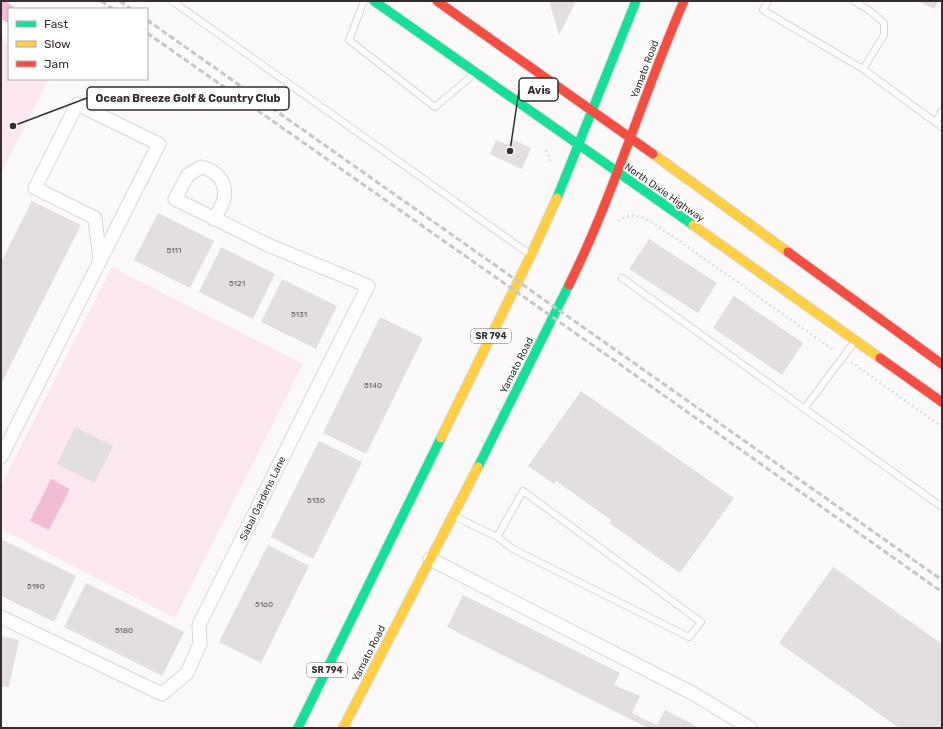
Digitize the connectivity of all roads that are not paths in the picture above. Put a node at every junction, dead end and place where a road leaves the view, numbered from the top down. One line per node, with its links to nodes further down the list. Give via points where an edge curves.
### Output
1 (172, 1): 19 (lane)
2 (364, 1): 10 (lane, via 349,40 435,107)
3 (374, 1): 10 (main road, North Dixie Highway)
4 (437, 1): 11 (main road)
5 (636, 1): 11 (main road, SR 794)
6 (684, 1): 15 (main road, Yamato Road)
7 (768, 1): 9 (lane, via 763,10)
8 (854, 1): 9 (lane, via 884,23 884,36)
9 (863, 69): 13 (lane)
10 (476, 73): 16 (main road, North Dixie Highway)
11 (591, 109): 15 (main road); 16 (main road, SR 794)
12 (942, 110): 13 (lane)
13 (936, 122): 14 (lane)
14 (942, 127)
15 (629, 137): 17 (main road, Yamato Road); 23 (main road)
16 (578, 144): 17 (main road, North Dixie Highway); 19 (main road, SR 794)
17 (617, 171): 22 (main road, North Dixie Highway); 28 (main road, Yamato Road, via 574,273)
18 (214, 219): 31 (street, Sabal Gardens Lane, via 268,246 368,286 199,625 200,644 186,673 162,694)
19 (531, 255): 32 (main road, SR 794)
20 (100, 261): 20 (street, via 159,144 77,104 35,188 95,218); 26 (street)
21 (622, 278): 25 (lane)
22 (855, 340): 24 (main road, North Dixie Highway); 25 (lane)
23 (942, 364)
24 (942, 402)
25 (804, 409): 27 (lane)
26 (1, 457)
27 (942, 507)
28 (453, 515): 29 (lane); 30 (main road, Yamato Road)
29 (497, 537): 29 (lane, via 513,549 689,637 701,622 523,491)
30 (430, 559): 33 (main road, Yamato Road); 34 (street, via 694,694)
31 (1, 617)
32 (298, 728)
33 (343, 728)
34 (750, 728)

